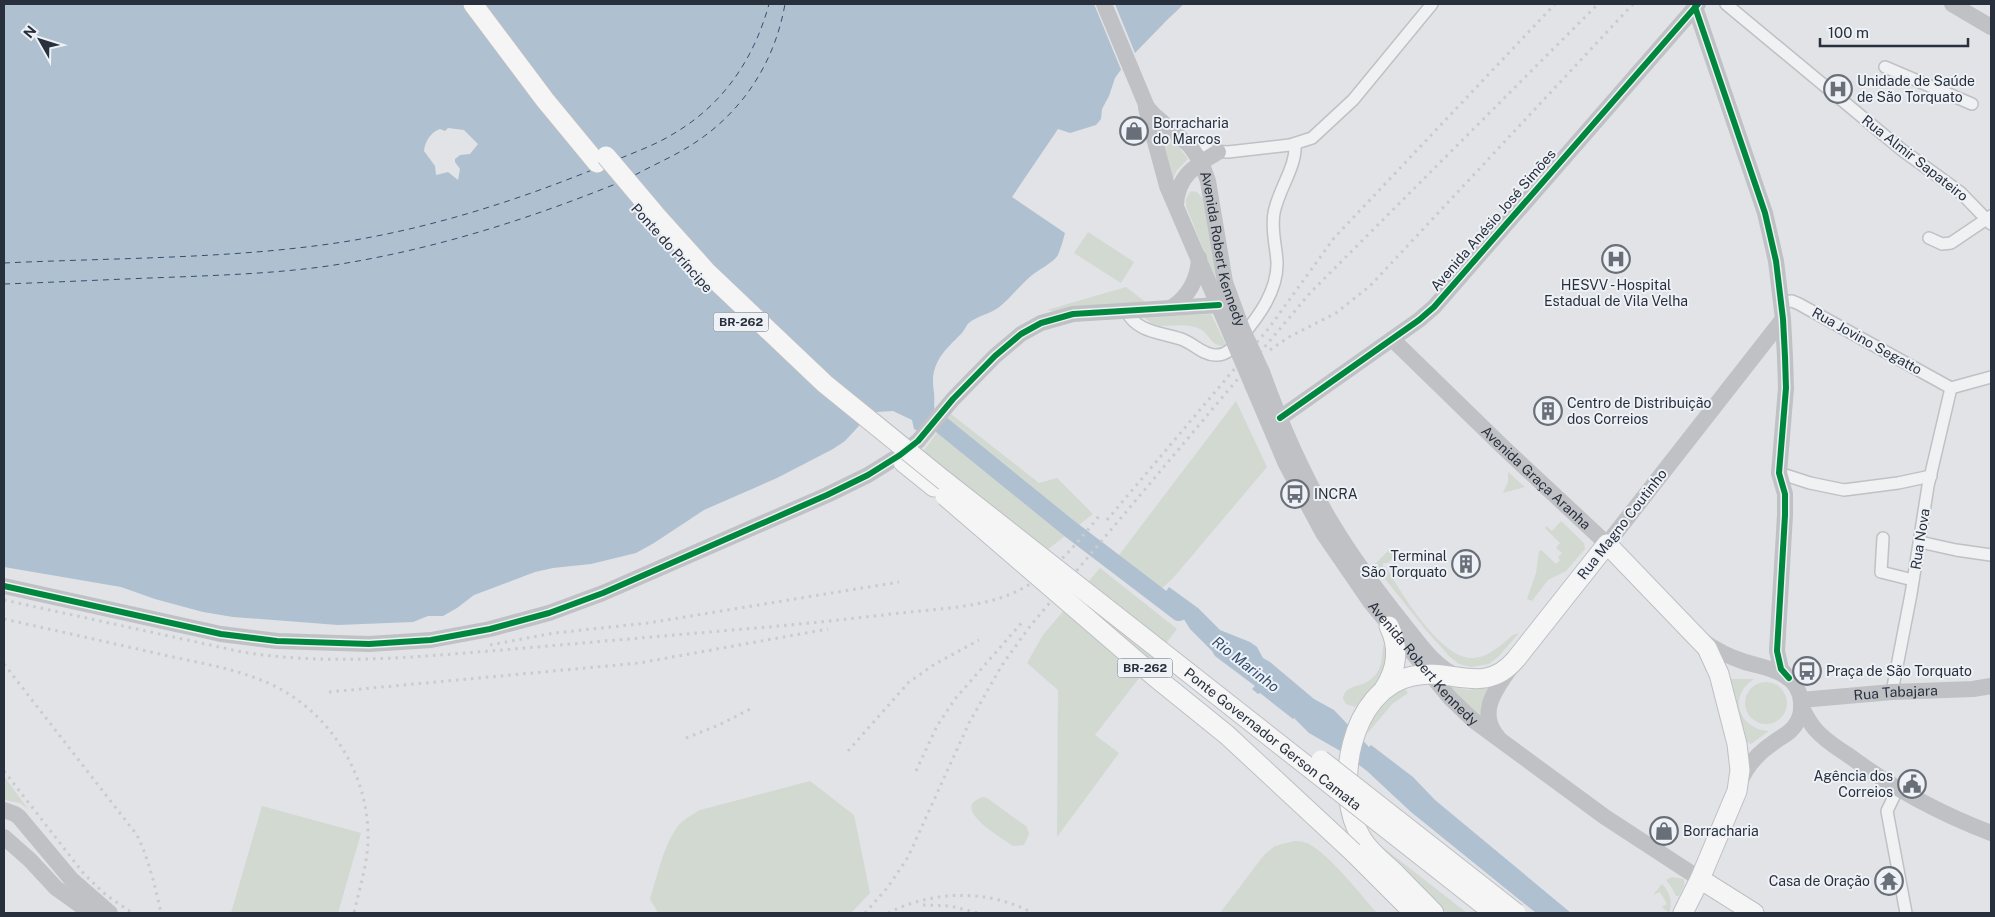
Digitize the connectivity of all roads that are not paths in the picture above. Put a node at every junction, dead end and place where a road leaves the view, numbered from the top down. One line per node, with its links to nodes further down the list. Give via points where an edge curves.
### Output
1 (473, 4): 31 (main road, Ponte do Príncipe / BR-262, via 551,108 673,252 721,302 848,418)
2 (487, 4): 31 (main road, Ponte do Príncipe / BR-262, bridge, via 591,139 681,244 794,355)
3 (1104, 4): 10 (street, Avenida Robert Kennedy)
4 (1432, 4): 13 (street, via 1346,108 1318,134)
5 (1726, 4): 17 (street, Rua Almir Sapateiro, via 1902,150 1962,193)
6 (1952, 4): 8 (street)
7 (1697, 5): 20 (street, via 1765,213); 26 (street, Avenida Anésio José Simões, via 1443,298)
8 (1991, 27)
9 (1885, 67): 11 (street)
10 (1145, 104): 12 (street, Avenida Robert Kennedy); 16 (street, Avenida Robert Kennedy, via 1167,186)
11 (1972, 104)
12 (1183, 139): 14 (street); 15 (street, Avenida Robert Kennedy)
13 (1295, 144): 14 (street); 23 (street, via 1295,156 1278,197 1273,219 1277,262 1274,285 1256,319 1231,349 1223,354 1208,354 1189,342 1142,328)
14 (1218, 152): 15 (street)
15 (1201, 162): 16 (street, via 1182,180); 25 (street, Avenida Robert Kennedy, via 1208,181)
16 (1176, 205): 19 (street, Avenida Robert Kennedy)
17 (1990, 220): 18 (street, via 1951,243 1942,244)
18 (1929, 238)
19 (1199, 258): 21 (street, Avenida Robert Kennedy); 22 (street, via 1191,288)
20 (1781, 302): 24 (street); 29 (street, Rua Jovino Segatto, via 1799,304)
21 (1219, 305): 22 (street); 25 (street, Avenida Robert Kennedy)
22 (1171, 308): 23 (street)
23 (1126, 311): 31 (street, via 1063,316 1031,328 995,356)
24 (1783, 319): 32 (street, via 1786,388); 37 (street, Rua Magno Coutinho)
25 (1237, 332): 28 (street, Avenida Robert Kennedy, bridge)
26 (1392, 339): 30 (street, Avenida Anésio José Simões); 37 (street, Avenida Graça Aranha)
27 (1991, 377): 29 (street)
28 (1257, 378): 30 (street, Avenida Robert Kennedy); 42 (street, Avenida Robert Kennedy, via 1266,421 1309,508 1339,558)
29 (1951, 388): 33 (street, Rua Nova)
30 (1280, 418): 47 (street, Avenida Robert Kennedy, via 1320,502 1367,576 1434,660 1448,672)
31 (910, 452): 34 (main road, Ponte Governador Gerson Camata / BR-262); 40 (street, via 827,494 603,593 507,625 431,640 309,644 248,639); 41 (main road, Ponte Governador Gerson Camata, bridge)
32 (1778, 473): 33 (street, via 1844,490); 46 (street, via 1785,494 1785,515 1777,651 1782,669)
33 (1930, 476): 36 (street, Rua Nova)
34 (934, 487): 63 (main road, BR-262, bridge, via 1154,676 1227,734); 65 (main road, Ponte Governador Gerson Camata, bridge)
35 (1883, 538): 39 (street, via 1881,572)
36 (1920, 542): 38 (street); 39 (street, Rua Nova)
37 (1607, 544): 43 (main road, Avenida Graça Aranha); 44 (main road, Rua Magno Coutinho)
38 (1991, 555)
39 (1913, 580): 50 (street, Rua Nova)
40 (4, 586)
41 (1097, 599): 66 (main road, Ponte Governador Gerson Camata, bridge); 67 (main road, BR-262, bridge, via 1314,755)
42 (1389, 626): 45 (street, Avenida Robert Kennedy); 49 (main road, via 1395,642 1396,659)
43 (1700, 639): 46 (street, via 1732,657); 56 (main road, Avenida Graça Aranha, via 1716,666 1733,723 1740,760)
44 (1516, 659): 47 (main road, via 1491,678); 53 (street, Rua Magno Coutinho, via 1489,703 1489,721)
45 (1429, 674): 47 (main road); 49 (main road, via 1401,679); 53 (street, Avenida Robert Kennedy, via 1461,710)
46 (1789, 678): 51 (street, via 1797,688)
47 (1468, 680)
48 (1991, 686): 50 (street, Rua Tabajara)
49 (1384, 690): 64 (main road, via 1370,706 1351,750 1350,804 1355,824 1373,854)
50 (1892, 692): 51 (street, Rua Tabajara)
51 (1801, 703): 52 (street, via 1799,719); 54 (street, via 1815,728)
52 (1787, 734): 54 (street, via 1808,733); 56 (street, via 1757,756)
53 (1499, 738): 60 (street, Avenida Robert Kennedy, via 1611,822)
54 (1830, 742): 55 (street)
55 (1898, 788): 58 (street); 70 (street, via 1887,811)
56 (1737, 791): 60 (main road, Avenida Graça Aranha)
57 (4, 810): 62 (street, via 19,817 71,879)
58 (1991, 834)
59 (4, 837): 61 (street, via 56,888)
60 (1700, 879): 68 (main road, Avenida Graça Aranha); 69 (main road, Avenida Robert Kennedy)
61 (91, 913)
62 (110, 913)
63 (1414, 913)
64 (1434, 913)
65 (1474, 913)
66 (1494, 913)
67 (1516, 913)
68 (1683, 913)
69 (1754, 913)
70 (1906, 913)

